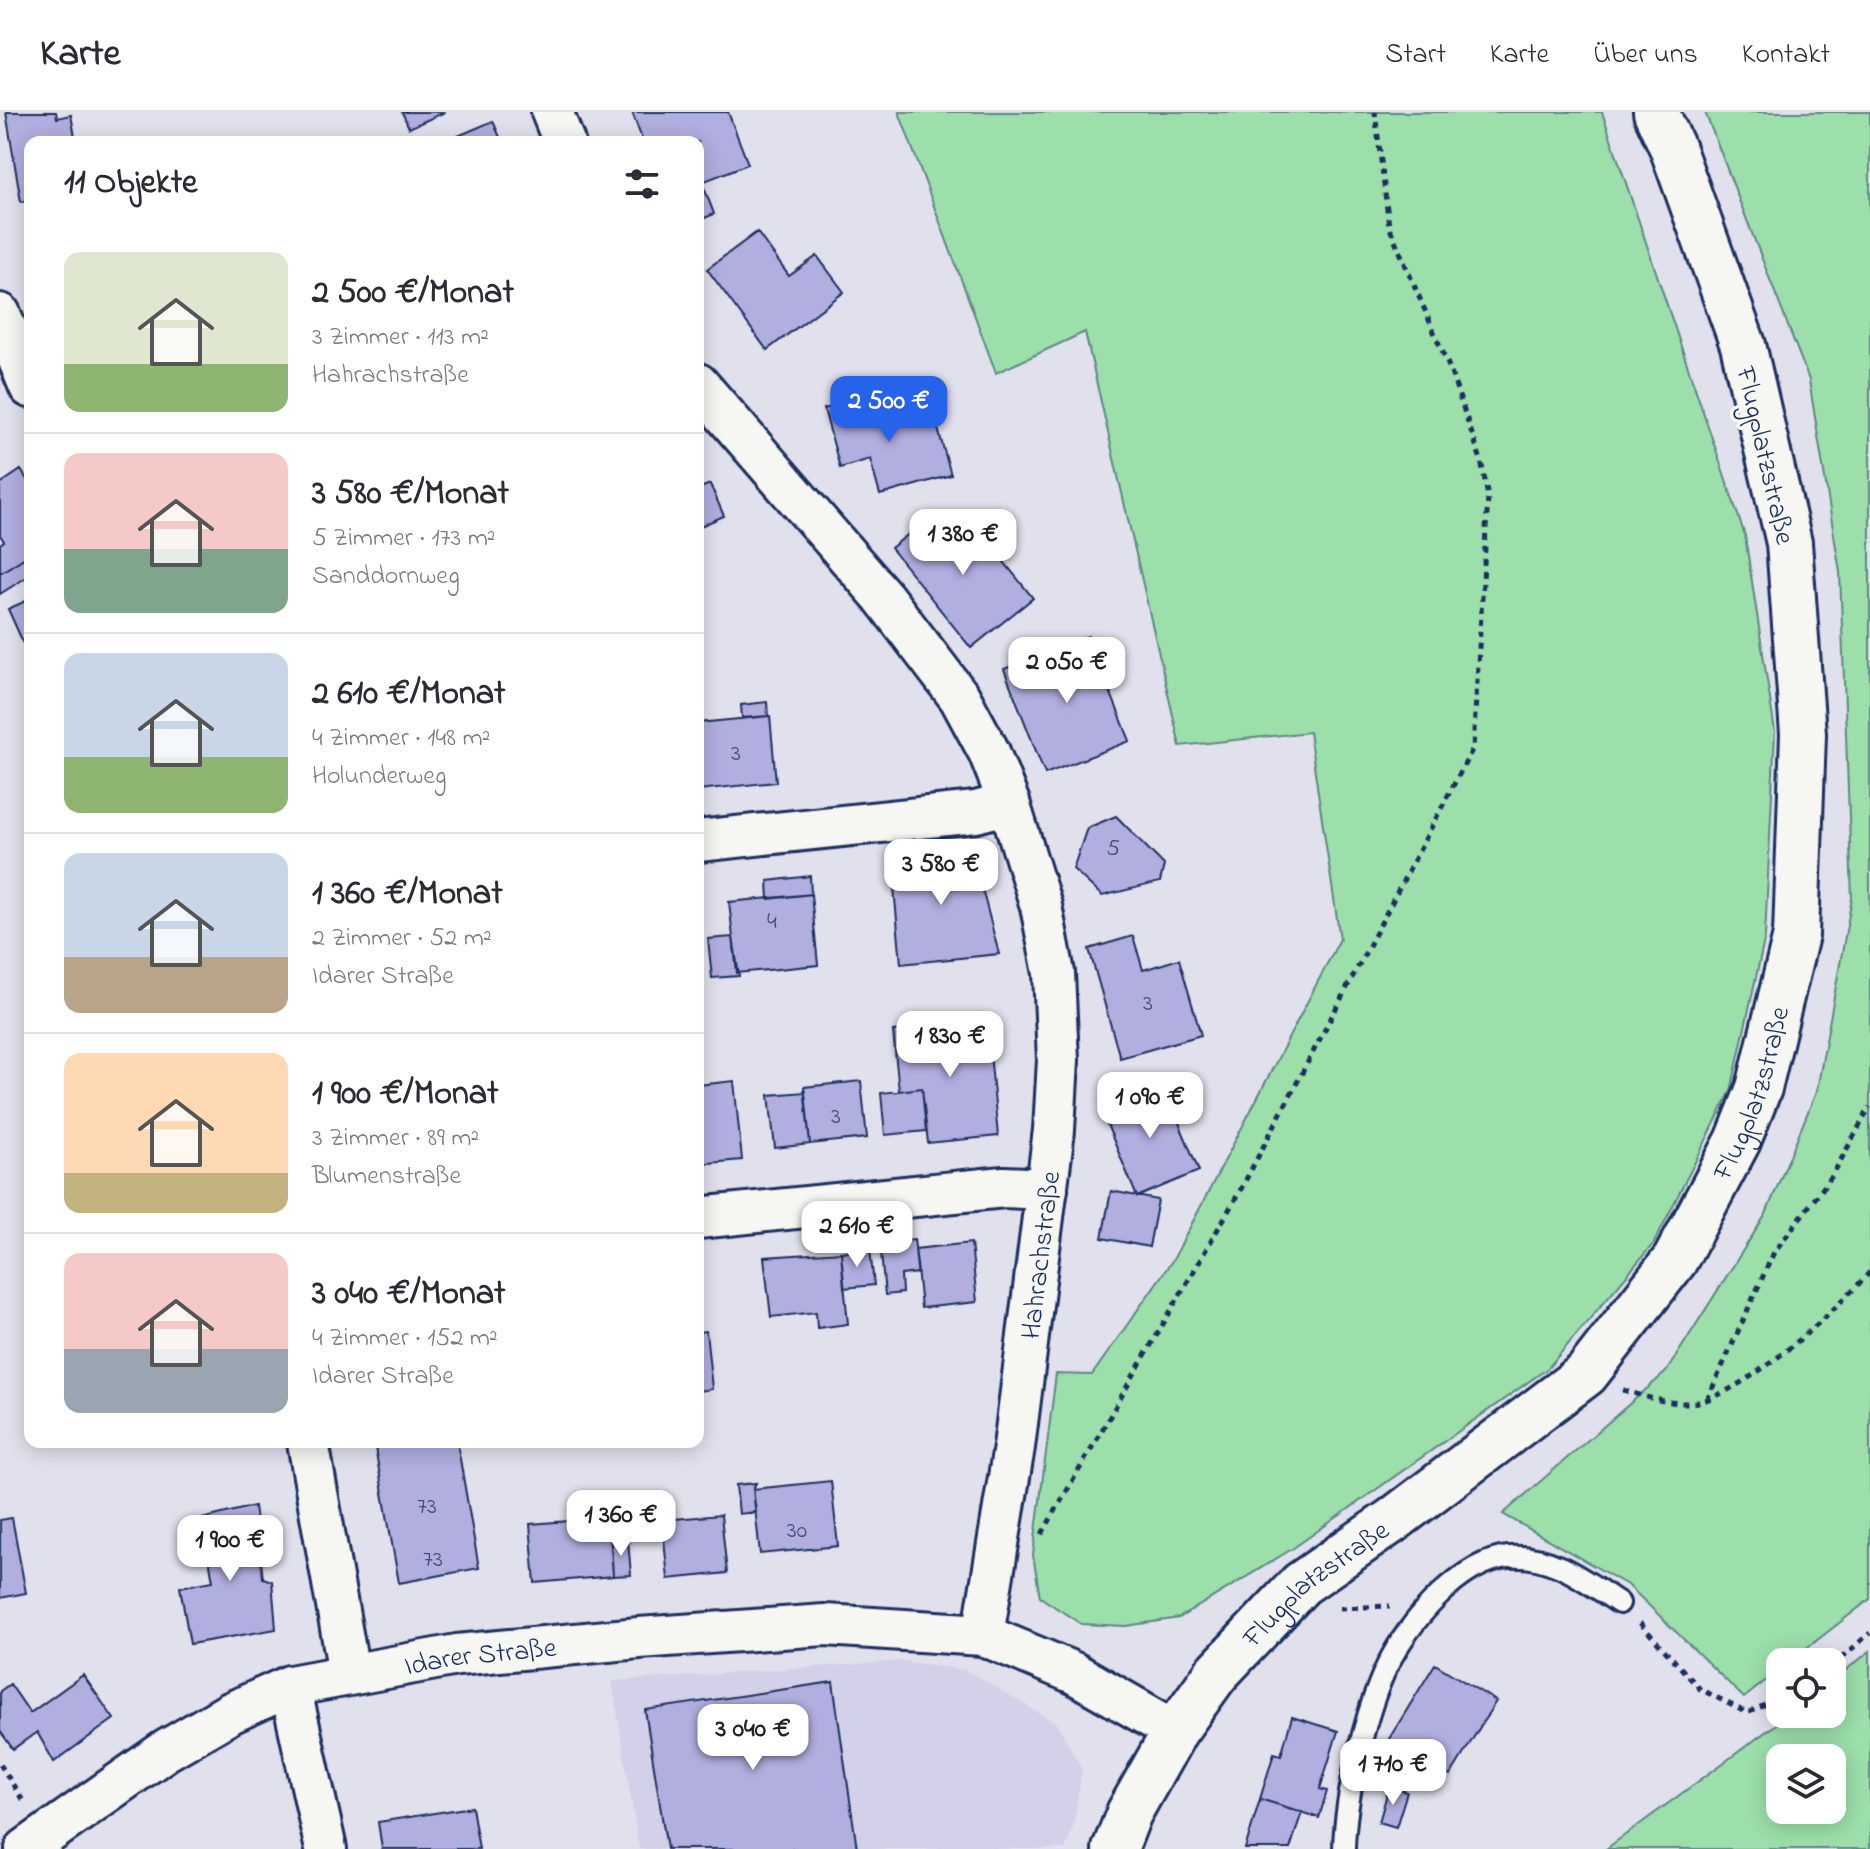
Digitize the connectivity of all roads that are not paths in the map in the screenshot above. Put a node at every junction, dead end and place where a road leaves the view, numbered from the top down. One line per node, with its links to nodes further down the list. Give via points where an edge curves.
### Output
1 (552, 112): 3 (street)
2 (1656, 112): 18 (street, Flugplatzstraße, via 1743,345 1789,543 1803,734 1796,935 1759,1088 1738,1141 1675,1260 1586,1374 1301,1584 1216,1674)
3 (562, 136)
4 (0, 314): 6 (street)
5 (0, 365): 7 (street)
6 (24, 375)
7 (24, 385)
8 (704, 391): 9 (street, Hahrachstraße, via 927,651 960,698)
9 (1009, 803): 10 (street, via 976,812); 11 (street, Hahrachstraße, via 1041,906 1054,973 1058,1060)
10 (704, 840)
11 (1047, 1189): 12 (street, via 1004,1187); 15 (street, Hahrachstraße)
12 (704, 1217)
13 (309, 1448): 16 (street)
14 (1619, 1603): 22 (lane, via 1572,1572 1539,1559 1510,1557 1476,1565 1430,1605 1387,1666 1360,1751 1344,1822)
15 (983, 1635): 16 (street, Idarer Straße, via 825,1625 473,1654); 18 (street, via 1074,1673)
16 (349, 1673): 17 (street, Idarer Straße)
17 (290, 1686): 19 (street, Idarer Straße, via 165,1751); 20 (street)
18 (1175, 1731): 21 (street, Flugplatzstraße)
19 (26, 1849)
20 (326, 1849)
21 (1115, 1849)
22 (1344, 1849)

